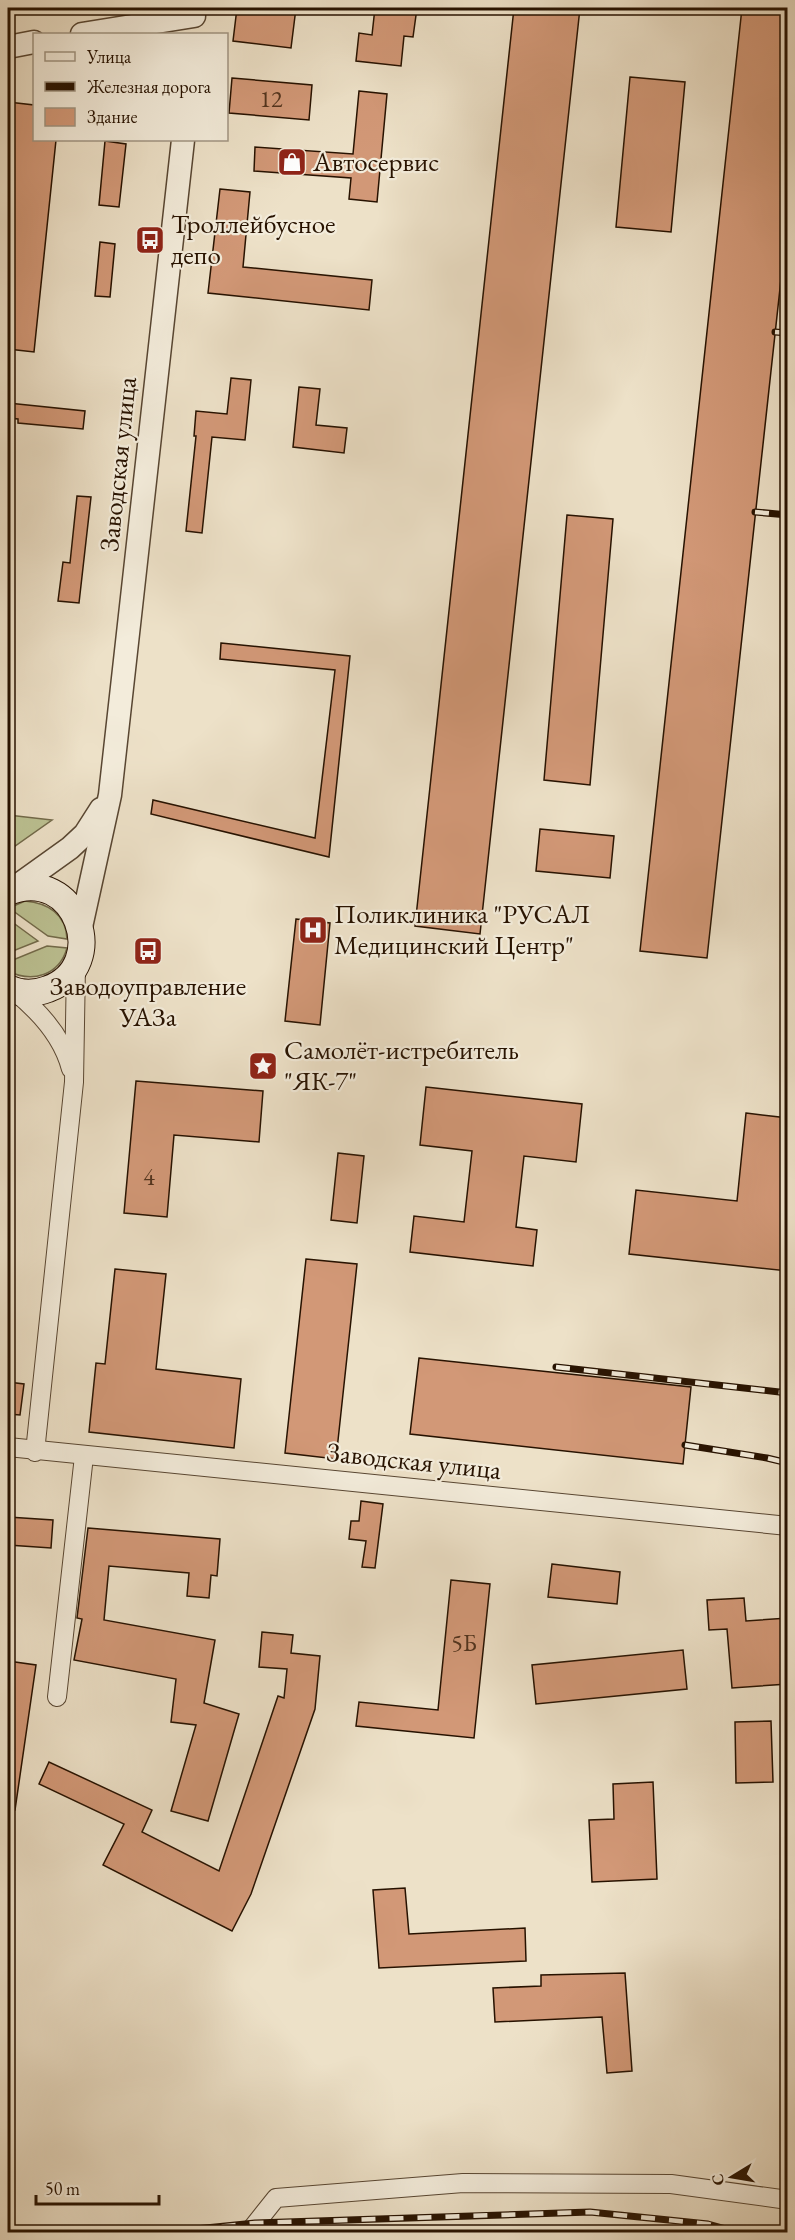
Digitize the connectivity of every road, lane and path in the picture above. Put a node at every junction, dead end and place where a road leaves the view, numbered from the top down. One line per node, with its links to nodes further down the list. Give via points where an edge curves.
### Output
1 (194, 19): 2 (street)
2 (89, 33)
3 (33, 42): 4 (street)
4 (8, 47)
5 (183, 141): 6 (street, Заводская улица)
6 (110, 795): 7 (street, via 85,834); 8 (street, Заводская улица)
7 (9, 892): 8 (main road, via 31,887 45,889 72,909)
8 (81, 927): 9 (main road)
9 (76, 965): 10 (main road, via 55,987 25,993); 11 (street)
10 (10, 989): 11 (street, via 31,1004 52,1030)
11 (74, 1080): 13 (street)
12 (8, 1447): 13 (street, Заводская улица)
13 (35, 1452): 14 (street, Заводская улица)
14 (84, 1456): 15 (street, Заводская улица); 16 (street)
15 (788, 1526)
16 (57, 1697)
17 (788, 2199): 18 (street, via 671,2184 463,2183 276,2198)
18 (249, 2232)

